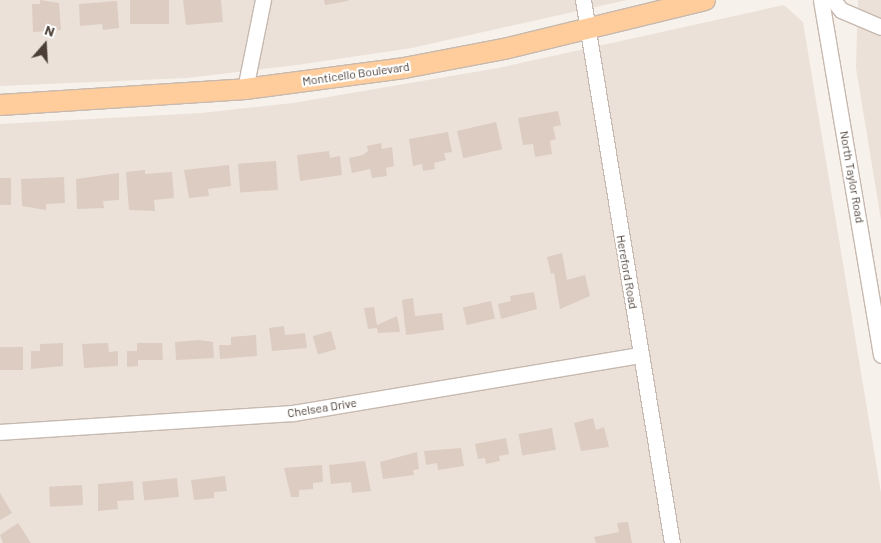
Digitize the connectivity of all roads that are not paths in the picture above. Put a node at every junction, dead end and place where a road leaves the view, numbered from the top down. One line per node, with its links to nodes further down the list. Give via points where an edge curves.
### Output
1 (263, 0): 8 (street)
2 (583, 0): 6 (street, Hereford Road)
3 (705, 0): 6 (main road, Monticello Boulevard)
4 (821, 0): 10 (street, North Taylor Road)
5 (833, 0): 7 (street, via 841,10)
6 (588, 27): 8 (main road, Monticello Boulevard, via 404,68); 11 (street, Hereford Road)
7 (881, 27)
8 (245, 89): 9 (main road, Monticello Boulevard)
9 (0, 105)
10 (874, 270): 12 (street, North Taylor Road)
11 (641, 355): 13 (street, Chelsea Drive, via 292,413); 14 (street, Hereford Road)
12 (881, 355)
13 (0, 432)
14 (672, 543)

